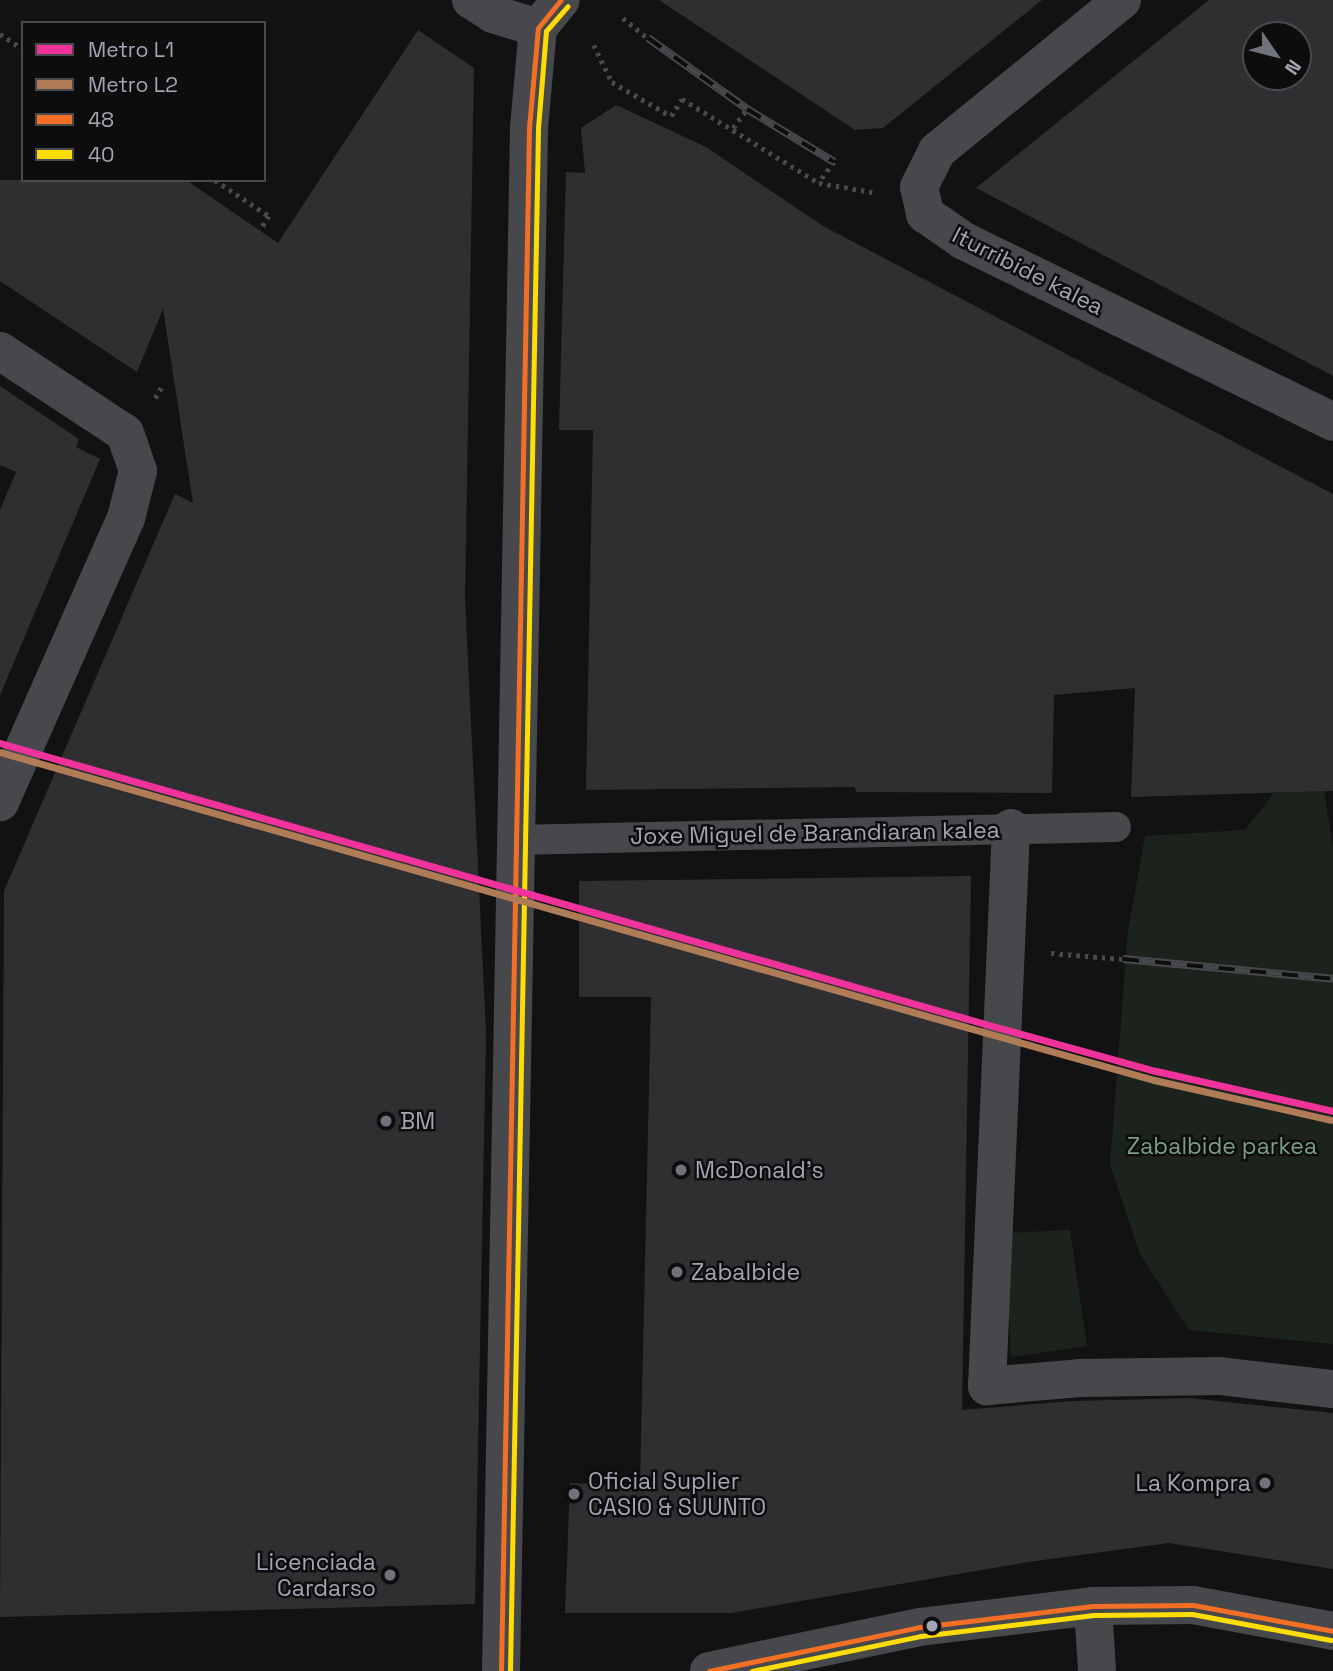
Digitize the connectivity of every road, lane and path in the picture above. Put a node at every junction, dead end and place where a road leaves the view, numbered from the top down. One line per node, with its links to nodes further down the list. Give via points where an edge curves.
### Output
1 (471, 0): 3 (street, via 493,14)
2 (1122, 0): 17 (street, Iturribide kalea, via 937,151 919,187 925,214 964,242)
3 (550, 14): 21 (street, via 528,169)
4 (623, 18): 6 (path)
5 (0, 34): 8 (path)
6 (649, 38)
7 (594, 45): 10 (path, via 612,82 671,116 682,99)
8 (21, 48)
9 (747, 109): 10 (path)
10 (733, 128): 13 (path)
11 (834, 162): 13 (path)
12 (218, 182): 15 (path, via 269,216)
13 (820, 183): 14 (path)
14 (872, 192)
15 (260, 231)
16 (0, 351): 18 (street, via 125,433 138,471 125,518)
17 (1333, 422)
18 (0, 802)
19 (1116, 827): 20 (lane, Joxe Miguel de Barandiaran kalea)
20 (1011, 828): 21 (lane, Joxe Miguel de Barandiaran kalea); 22 (street)
21 (514, 840): 27 (street)
22 (1005, 950): 23 (path); 24 (street, via 987,1386 1080,1378 1220,1376)
23 (1123, 959)
24 (1333, 1390)
25 (1093, 1606): 26 (street, via 1193,1605); 28 (street, via 920,1627); 29 (street)
26 (1333, 1631)
27 (500, 1671)
28 (709, 1671)
29 (1097, 1671)

